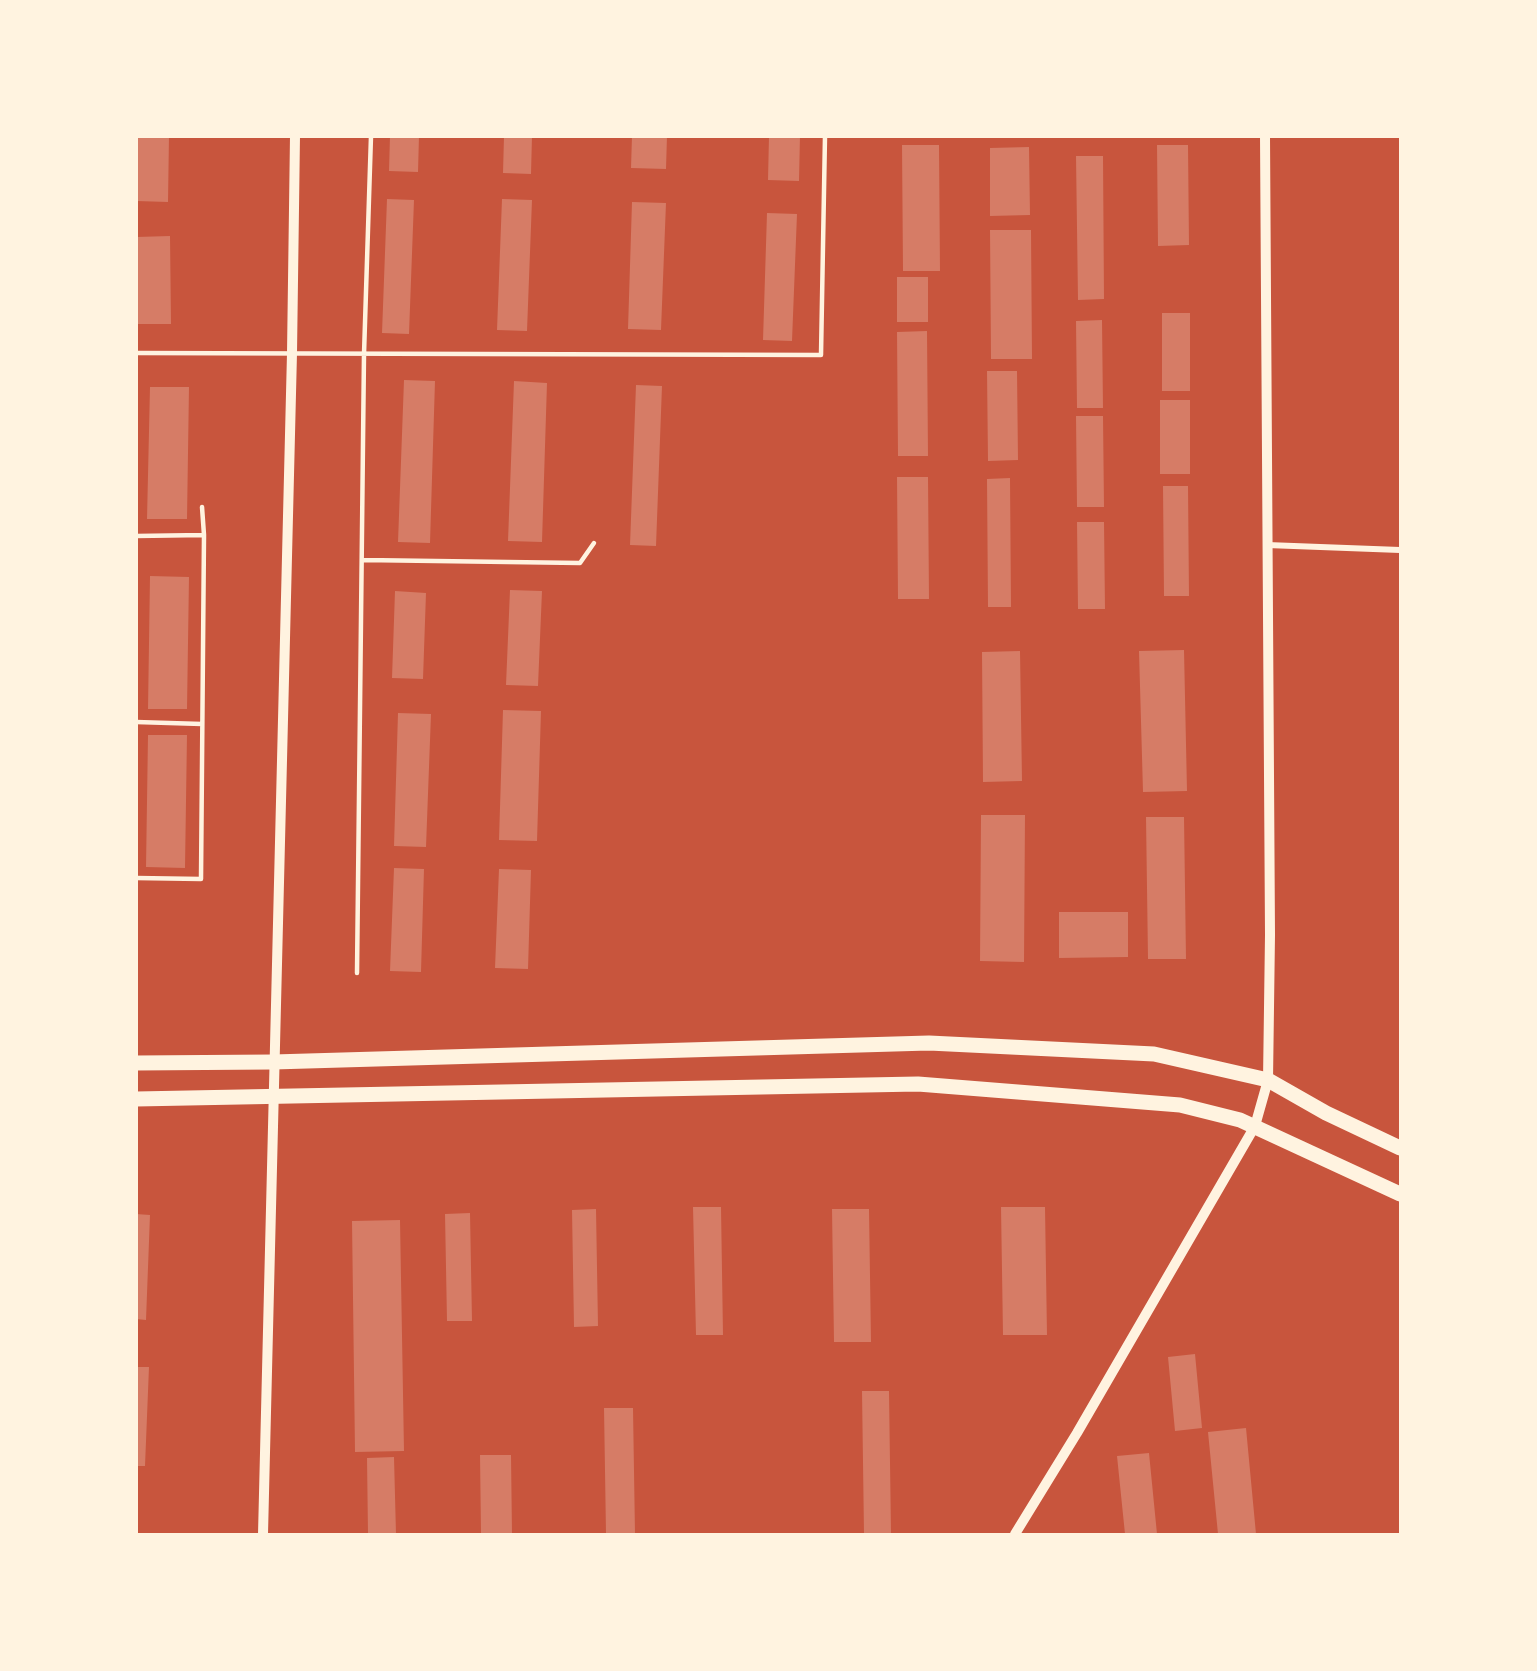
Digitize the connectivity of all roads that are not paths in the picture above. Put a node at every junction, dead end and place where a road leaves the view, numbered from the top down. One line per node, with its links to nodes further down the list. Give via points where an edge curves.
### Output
1 (295, 136): 6 (street)
2 (371, 136): 7 (lane)
3 (825, 136): 7 (lane, via 821,355)
4 (1265, 136): 12 (street)
5 (136, 353): 6 (lane)
6 (292, 353): 7 (lane); 19 (street)
7 (364, 354): 14 (lane)
8 (202, 507): 9 (lane)
9 (204, 535): 10 (lane); 16 (lane)
10 (136, 536)
11 (594, 543): 14 (lane, via 580,562)
12 (1267, 545): 13 (street); 21 (street)
13 (1401, 550)
14 (363, 560): 18 (lane)
15 (136, 722): 16 (lane)
16 (202, 724): 17 (lane, via 201,879)
17 (136, 878)
18 (357, 972)
19 (273, 1062): 20 (main road); 21 (main road, via 929,1043 1154,1054); 22 (street)
20 (136, 1063)
21 (1268, 1080): 24 (street); 25 (main road)
22 (272, 1097): 23 (main road); 24 (main road, via 918,1084 1180,1105); 27 (street)
23 (136, 1099)
24 (1255, 1126): 26 (main road); 28 (street)
25 (1401, 1148)
26 (1401, 1194)
27 (262, 1534)
28 (1015, 1534)

